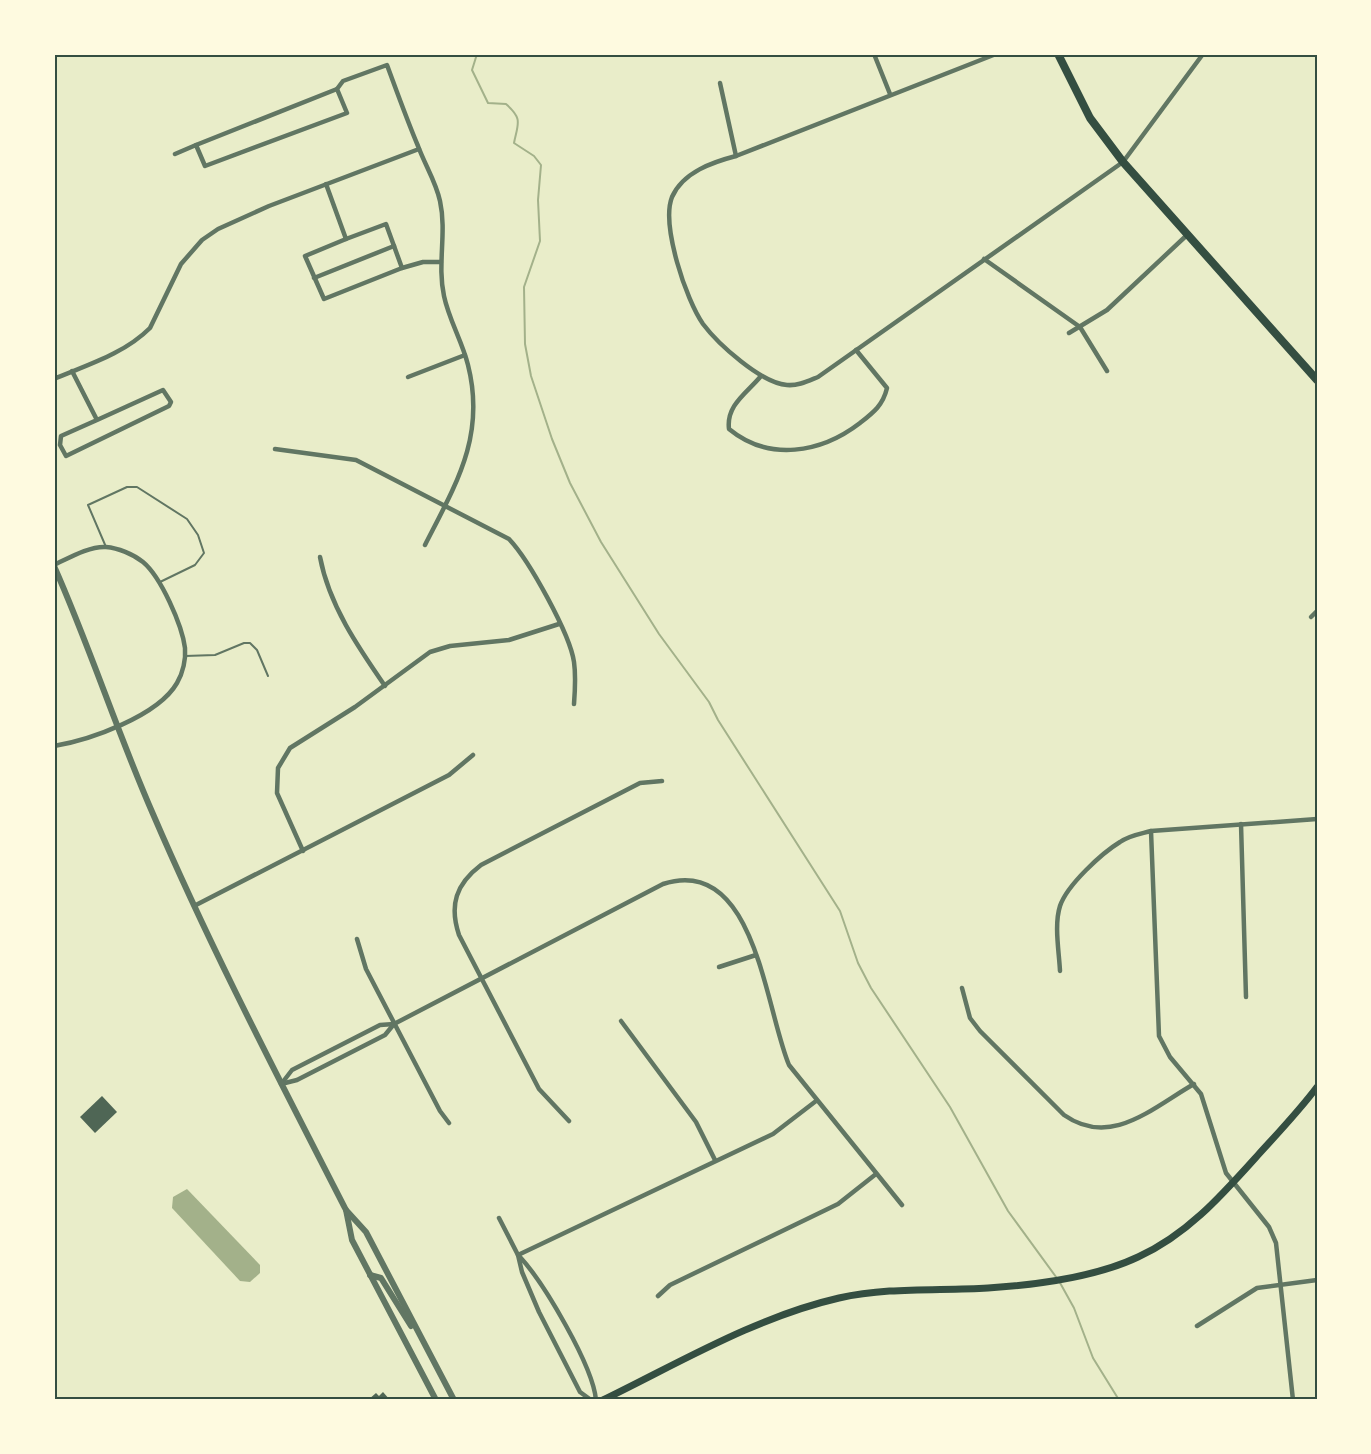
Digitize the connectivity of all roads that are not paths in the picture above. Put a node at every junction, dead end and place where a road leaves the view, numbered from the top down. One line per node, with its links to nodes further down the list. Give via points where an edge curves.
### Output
1 (874, 54): 7 (street)
2 (996, 54): 7 (street)
3 (1058, 54): 12 (main road, via 1090,118)
4 (1203, 54): 12 (street)
5 (720, 83): 11 (street)
6 (337, 89): 8 (street); 8 (street, via 346,113 205,166); 9 (street, via 343,81 387,65)
7 (890, 94): 11 (street)
8 (196, 145): 10 (street)
9 (418, 149): 13 (street); 18 (street, via 440,198 444,224)
10 (175, 154)
11 (736, 156): 27 (street, via 713,162 688,176 672,197 670,219 677,260 702,322 717,340)
12 (1123, 162): 14 (main road); 17 (street)
13 (326, 184): 15 (street); 25 (street, via 218,229 202,240 181,264 150,328 130,346)
14 (1186, 235): 21 (street, via 1119,300); 30 (main road)
15 (346, 239): 16 (street, via 386,224); 20 (street, via 305,256)
16 (394, 246): 19 (street); 20 (street)
17 (984, 259): 21 (street); 23 (street)
18 (441, 262): 19 (street); 24 (street, via 444,297)
19 (402, 268): 20 (street, via 324,300)
20 (314, 278)
21 (1080, 327): 22 (street); 26 (street)
22 (1069, 333)
23 (856, 351): 27 (street, via 818,377 800,384 788,386); 27 (street, via 887,388 884,403 849,432 806,449 761,448 743,441 729,429 727,417 733,404)
24 (465, 356): 28 (street); 33 (street, via 475,418 464,467)
25 (72, 371): 29 (street); 31 (street)
26 (1107, 371)
27 (761, 376)
28 (408, 377)
29 (54, 379)
30 (1317, 380)
31 (97, 420): 31 (street, via 61,436 60,445 66,456 171,402 164,390)
32 (275, 448): 33 (street, via 356,460)
33 (446, 505): 34 (street); 41 (street, via 495,530 515,546)
34 (425, 545)
35 (106, 547): 37 (street); 38 (street, via 131,554); 38 (lane, via 88,505 132,486 179,513 198,535 204,553 195,565)
36 (320, 557): 44 (street, via 345,623)
37 (54, 565): 46 (street, via 84,632)
38 (159, 582): 42 (street, via 181,631)
39 (1317, 612): 40 (street)
40 (1311, 617)
41 (559, 624): 44 (street, via 509,640 441,648); 45 (street, via 574,661)
42 (185, 656): 43 (lane, via 207,656 250,644 257,650); 46 (street, via 178,682 163,699)
43 (268, 676)
44 (385, 686): 53 (street, via 302,738 282,760 276,777 277,793)
45 (574, 704)
46 (116, 725): 47 (street, via 82,741); 54 (street)
47 (54, 746)
48 (473, 755): 53 (street, via 449,775)
49 (662, 781): 59 (street, via 640,783 468,875 454,903 454,920)
50 (1317, 819): 51 (street)
51 (1241, 824): 52 (street); 61 (street)
52 (1151, 831): 58 (street, via 1119,842 1065,894 1058,922); 65 (street, via 1159,1036 1170,1057)
53 (303, 850): 54 (street)
54 (194, 906): 64 (street)
55 (357, 939): 63 (street, via 366,969)
56 (756, 955): 57 (street); 59 (street, via 724,894 711,884 679,879); 67 (street, via 785,1056)
57 (719, 967)
58 (1060, 971)
59 (482, 979): 63 (street); 68 (street, via 539,1089)
60 (962, 988): 65 (street, via 970,1018 980,1030 1077,1124 1110,1129)
61 (1246, 997)
62 (621, 1021): 70 (street, via 696,1122)
63 (394, 1024): 64 (street, via 385,1035 297,1080); 64 (street, via 380,1025 292,1070); 69 (street)
64 (281, 1084): 74 (street)
65 (1194, 1084): 72 (street, via 1208,1110 1215,1145)
66 (1317, 1087): 72 (main road)
67 (816, 1101): 70 (street, via 779,1130); 71 (street)
68 (569, 1120)
69 (449, 1123)
70 (715, 1160): 76 (street)
71 (876, 1174): 73 (street); 80 (street, via 838,1204 670,1285)
72 (1232, 1183): 79 (street, via 1269,1227 1276,1243); 86 (main road, via 1176,1236 1106,1269 996,1287 868,1293 815,1304 765,1322)
73 (902, 1205)
74 (346, 1210): 77 (street, via 352,1240); 82 (street, via 366,1232)
75 (499, 1218): 76 (street)
76 (518, 1255): 85 (street, via 539,1312 580,1392); 85 (street, via 559,1315 594,1384)
77 (370, 1275): 82 (street, via 381,1278); 83 (street)
78 (1317, 1280): 79 (street)
79 (1282, 1285): 81 (street, via 1249,1292); 87 (street)
80 (658, 1296)
81 (1197, 1326)
82 (425, 1346): 84 (street)
83 (436, 1400)
84 (454, 1400)
85 (593, 1400)
86 (603, 1400)
87 (1293, 1400)

